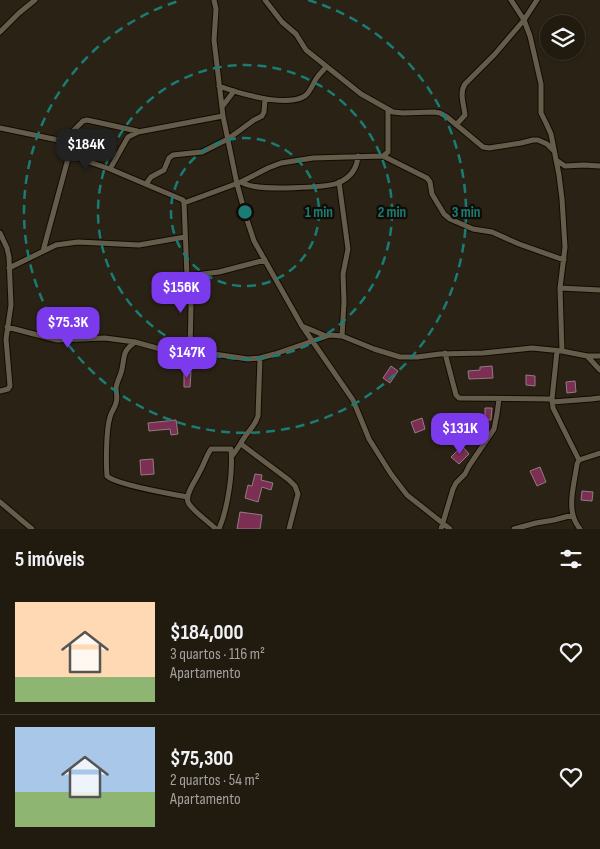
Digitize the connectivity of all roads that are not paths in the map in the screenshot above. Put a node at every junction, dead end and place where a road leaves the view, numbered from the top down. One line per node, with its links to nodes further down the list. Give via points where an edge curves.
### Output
1 (35, 0): 7 (street)
2 (214, 0): 9 (street)
3 (265, 0): 8 (street, via 306,50)
4 (511, 0): 6 (street)
5 (537, 0): 6 (street)
6 (524, 20): 15 (street, via 464,84 465,115); 20 (street, via 541,84 541,114)
7 (0, 32)
8 (326, 66): 11 (street, via 304,97); 13 (street, via 361,94)
9 (219, 86): 10 (street); 12 (street)
10 (234, 91): 11 (street); 12 (street)
11 (265, 99): 18 (street, via 263,115)
12 (222, 108): 14 (street)
13 (388, 109): 15 (street, via 403,113 440,113); 23 (street, via 388,152)
14 (223, 116): 17 (street); 18 (street)
15 (456, 125): 20 (street, via 483,147 538,140)
16 (0, 128): 19 (street)
17 (138, 132): 19 (street, via 87,120); 27 (street, via 128,137)
18 (228, 139): 30 (street); 31 (street, via 202,152 173,155 164,170)
19 (62, 141): 21 (street)
20 (554, 150): 24 (street)
21 (69, 155): 27 (street); 35 (street)
22 (358, 156): 23 (street); 29 (street, via 354,170); 30 (street, via 288,162)
23 (383, 156): 37 (street, via 427,178 432,194 450,219)
24 (556, 160): 25 (street); 28 (street)
25 (565, 166): 26 (street); 28 (street)
26 (600, 166)
27 (110, 169): 31 (street)
28 (559, 175): 37 (street)
29 (340, 182): 30 (street, via 320,186 259,187); 45 (street, via 348,249 343,274)
30 (239, 183): 32 (street); 36 (street, via 246,220)
31 (146, 184): 32 (street, via 180,198)
32 (184, 203): 34 (street)
33 (0, 233): 38 (street, via 7,248)
34 (185, 237): 35 (street, via 139,245 78,242); 39 (street)
35 (43, 251): 38 (street)
36 (265, 260): 39 (street, via 219,272); 42 (street)
37 (564, 260): 40 (street)
38 (9, 268): 43 (street, via 11,305)
39 (187, 276): 48 (street, via 191,306)
40 (560, 288): 41 (street); 49 (street)
41 (600, 290)
42 (302, 326): 44 (street); 46 (street)
43 (7, 327): 47 (street, via 57,340 95,337); 55 (street, via 10,386)
44 (326, 336): 45 (street); 46 (street)
45 (342, 336): 50 (street, via 394,356)
46 (312, 341): 53 (street); 66 (street, via 353,400 369,439 391,474 407,495)
47 (135, 342): 48 (street, via 164,350); 63 (street, via 124,354 116,386 116,405 107,429 107,476 120,483)
48 (190, 351): 53 (street)
49 (559, 351): 50 (street, via 532,348 484,354); 51 (street); 58 (street)
50 (445, 353): 57 (street, via 458,398)
51 (587, 356): 52 (street); 54 (street)
52 (600, 356)
53 (260, 358): 59 (street, via 258,416)
54 (600, 370)
55 (0, 391)
56 (600, 398): 58 (street)
57 (499, 399): 58 (street); 66 (street, via 494,429 456,483)
58 (552, 400): 62 (street, via 554,411)
59 (242, 444): 61 (street); 69 (street, via 290,480 297,489)
60 (600, 453): 62 (street)
61 (232, 456): 63 (street, via 231,449 211,449); 68 (street, via 228,500)
62 (579, 460): 65 (street)
63 (187, 497): 68 (street, via 192,507)
64 (0, 502): 67 (street)
65 (573, 514): 71 (street); 72 (street)
66 (442, 526): 70 (street)
67 (32, 529)
68 (218, 529)
69 (289, 529)
70 (450, 529)
71 (514, 529)
72 (580, 529)

